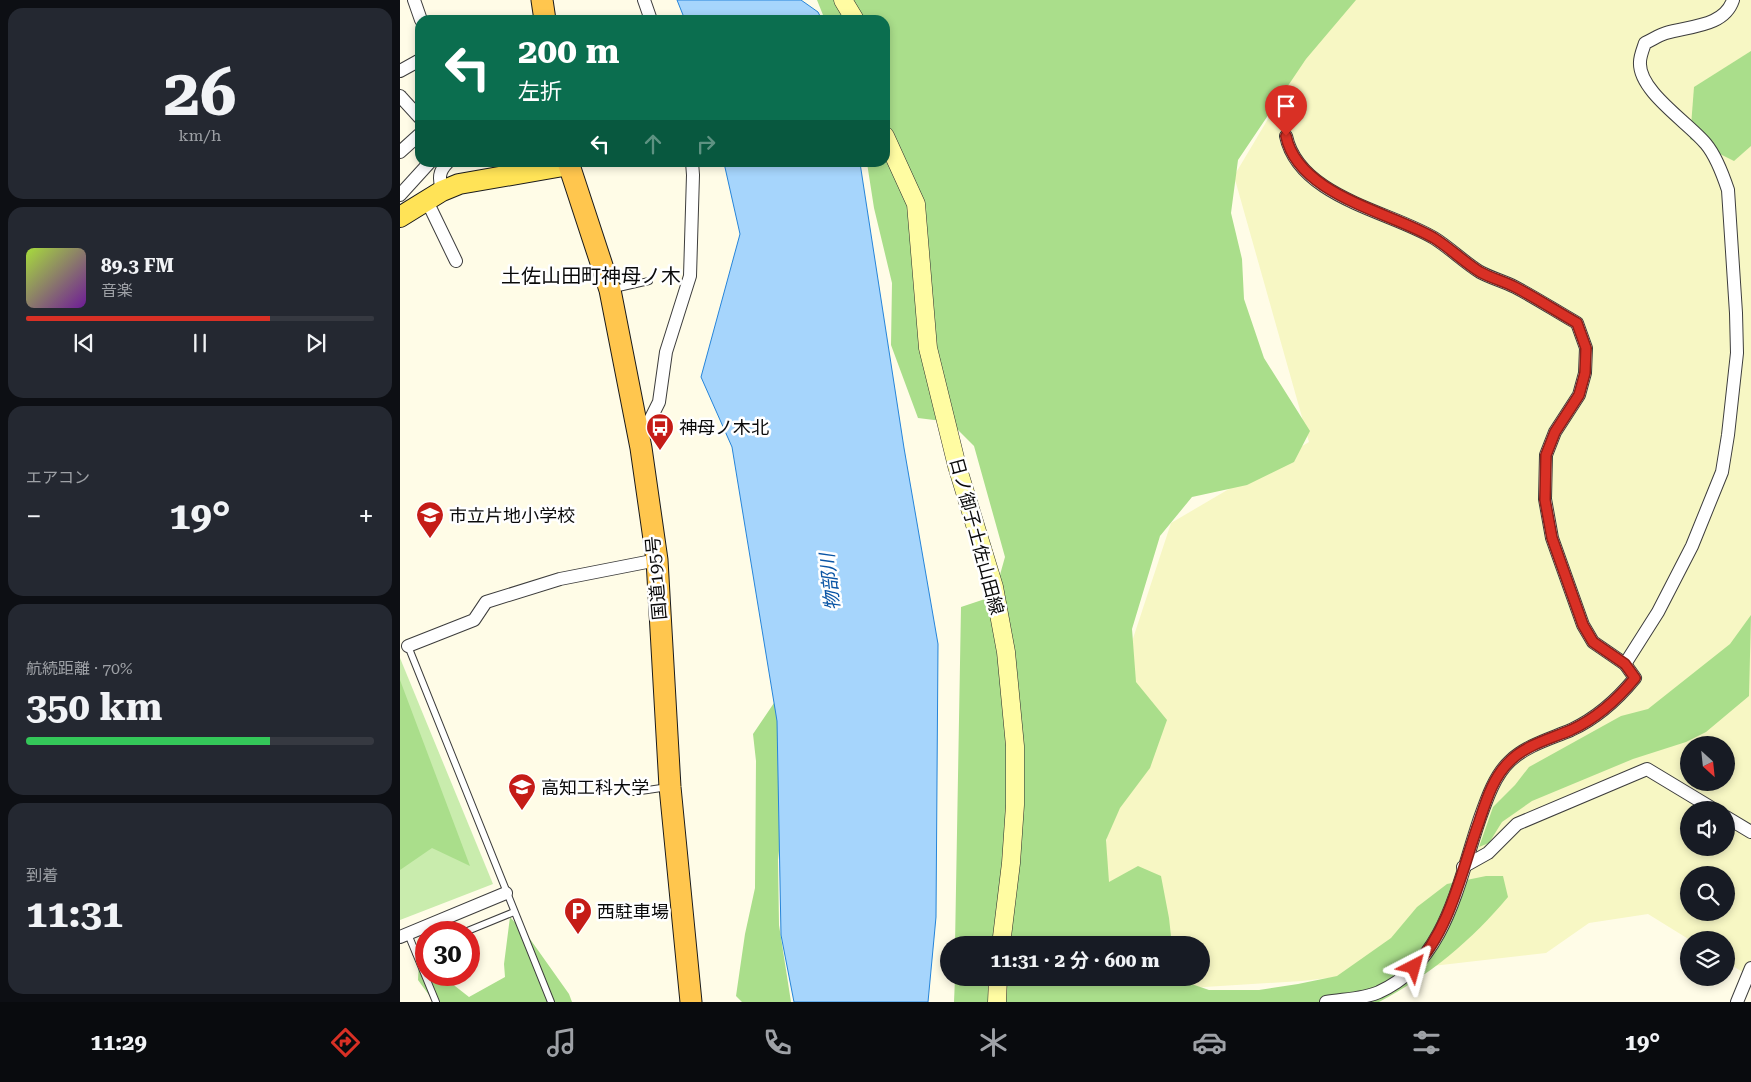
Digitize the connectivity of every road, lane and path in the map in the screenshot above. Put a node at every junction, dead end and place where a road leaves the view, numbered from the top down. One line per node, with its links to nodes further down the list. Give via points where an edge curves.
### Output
1 (414, 0): 6 (street)
2 (542, 0): 7 (highway)
3 (644, 0): 8 (street)
4 (843, 0): 9 (main road)
5 (1733, 0): 32 (street, via 1724,15 1698,27 1665,33 1645,43 1640,61 1647,85 1708,145 1728,190 1737,353 1722,472 1692,546 1658,612)
6 (419, 15)
7 (544, 15)
8 (649, 15)
9 (852, 15)
10 (415, 63): 11 (street)
11 (400, 71)
12 (402, 103): 13 (street)
13 (415, 114)
14 (1286, 136): 32 (street, via 1289,150 1300,165 1320,182 1369,211 1433,238 1481,272 1514,286 1577,323 1586,348 1585,373 1579,395 1555,432 1546,455 1545,500 1552,538 1583,625 1593,642)
15 (415, 138): 17 (street)
16 (890, 147): 43 (main road, 日ノ御子土佐山田線, via 916,204 928,348 957,466 994,587 1006,652 1015,805)
17 (400, 152)
18 (426, 167): 23 (street)
19 (444, 167): 24 (street)
20 (549, 167): 24 (main road, via 459,184)
21 (571, 167): 28 (highway, 国道195号)
22 (692, 167): 29 (street, via 690,276 666,352 660,402)
23 (400, 196)
24 (434, 196): 25 (main road); 26 (street)
25 (400, 217)
26 (456, 261)
27 (649, 281): 28 (lane)
28 (610, 290): 29 (highway, 国道195号)
29 (640, 440): 30 (highway, 国道195号)
30 (657, 560): 31 (street, via 560,579 486,602 474,620); 33 (highway, 国道195号)
31 (408, 646): 39 (lane)
32 (1625, 664): 38 (street, via 1635,678 1620,697 1595,716 1533,745 1510,761 1489,792)
33 (670, 787): 34 (lane); 50 (highway, 国道195号)
34 (634, 792)
35 (1700, 801): 38 (street, via 1647,769 1517,824 1488,853)
36 (1735, 822): 37 (street)
37 (1751, 832)
38 (1463, 867): 52 (street, via 1442,928 1425,957 1404,978 1377,993)
39 (506, 894): 40 (lane); 42 (street)
40 (514, 912): 41 (lane); 49 (lane)
41 (480, 926)
42 (404, 935): 44 (lane)
43 (1002, 936)
44 (415, 952)
45 (1751, 968): 53 (street)
46 (429, 986): 48 (lane)
47 (998, 986): 51 (main road)
48 (436, 1002)
49 (551, 1002)
50 (691, 1002)
51 (997, 1002)
52 (1326, 1002)
53 (1737, 1002)

